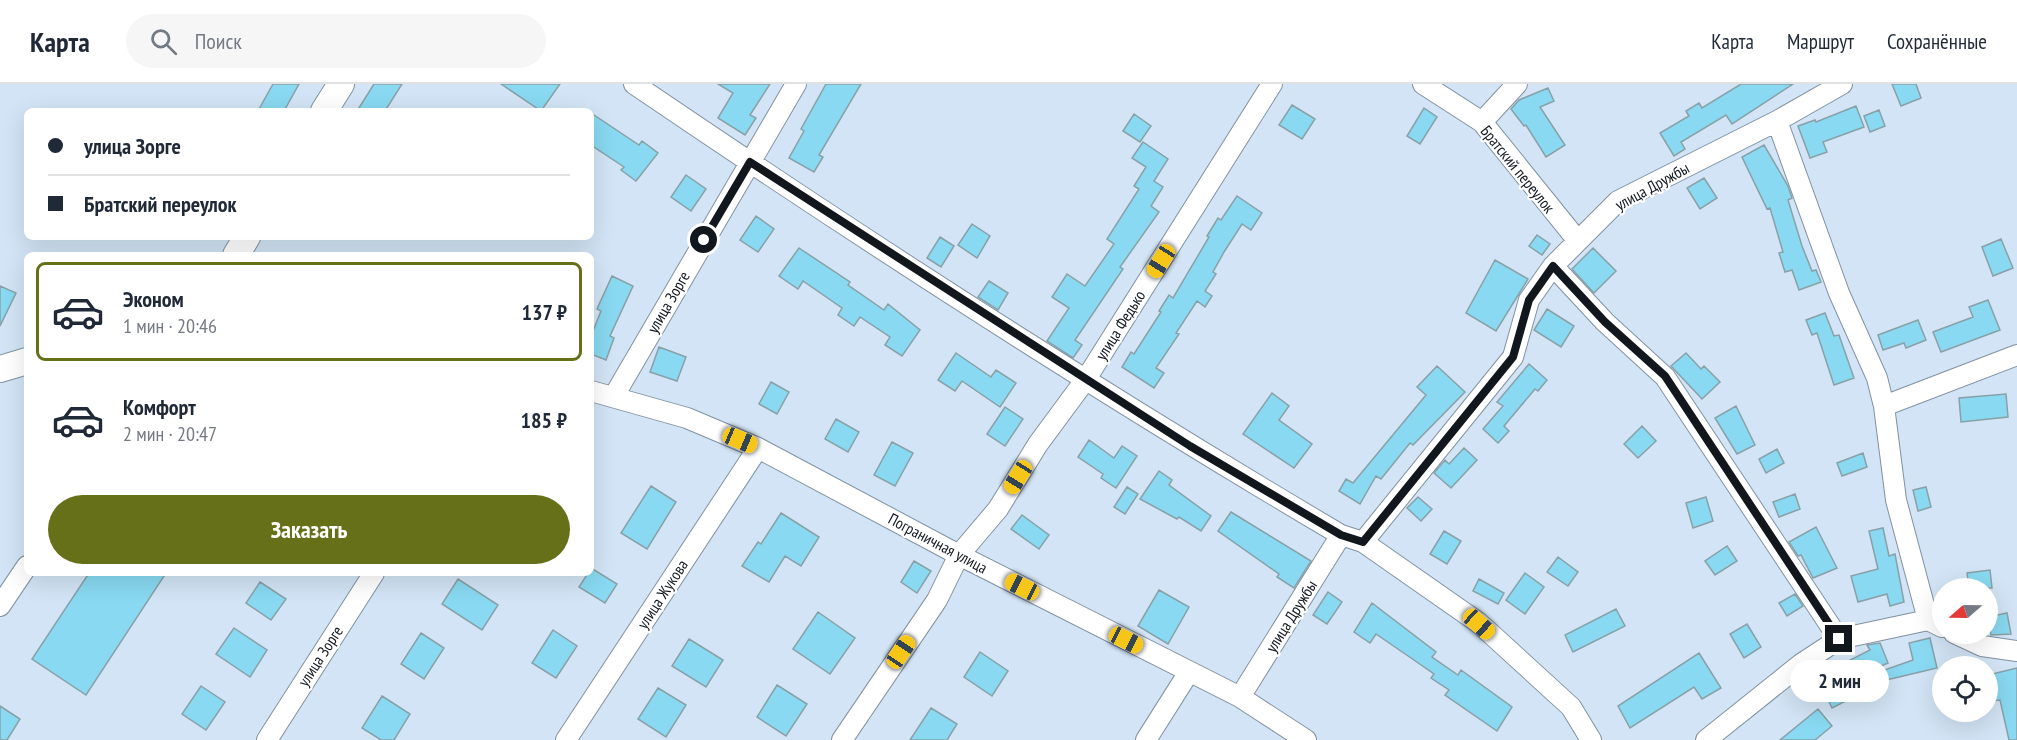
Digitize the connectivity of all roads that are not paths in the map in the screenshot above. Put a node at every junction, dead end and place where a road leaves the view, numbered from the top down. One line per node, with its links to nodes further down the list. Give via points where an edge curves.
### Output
1 (341, 84): 8 (street)
2 (634, 84): 11 (street)
3 (796, 84): 11 (street, улица Зорге)
4 (1272, 84): 15 (street, улица Федько)
5 (1423, 84): 10 (street, Братский переулок)
6 (1517, 84): 10 (street)
7 (1842, 84): 9 (street, улица Дружбы)
8 (326, 108)
9 (1777, 121): 12 (street, улица Дружбы, via 1618,201); 18 (street, via 1839,293 1877,378)
10 (1482, 122): 12 (street, Братский переулок)
11 (750, 162): 15 (street); 17 (street, улица Зорге)
12 (1578, 241): 13 (street, улица Дружбы)
13 (1553, 266): 21 (street, улица Дружбы, via 1529,300 1513,357); 28 (street, via 1605,322 1665,376)
14 (2017, 355): 18 (street)
15 (1086, 379): 20 (street); 22 (street, улица Федько, via 1038,444 998,509)
16 (594, 392): 17 (street, Пограничная улица)
17 (614, 396): 19 (street, Пограничная улица, via 687,418)
18 (1884, 406): 26 (street, via 1896,500)
19 (758, 448): 22 (street, Пограничная улица); 34 (street, улица Жукова)
20 (1341, 535): 21 (street); 32 (street, улица Дружбы)
21 (1363, 542): 38 (street, via 1479,624 1571,707)
22 (959, 555): 31 (street, Пограничная улица); 35 (street, улица Федько, via 937,600)
23 (24, 570): 25 (street)
24 (372, 576): 33 (street, улица Зорге)
25 (0, 606)
26 (1932, 614)
27 (1932, 624): 28 (street)
28 (1839, 639): 39 (street, via 1801,664)
29 (1978, 644): 30 (street)
30 (2017, 651)
31 (1189, 672): 32 (street, Пограничная улица); 36 (street)
32 (1240, 697): 37 (street, Пограничная улица)
33 (267, 740)
34 (566, 740)
35 (842, 740)
36 (1146, 740)
37 (1306, 740)
38 (1591, 740)
39 (1706, 740)

